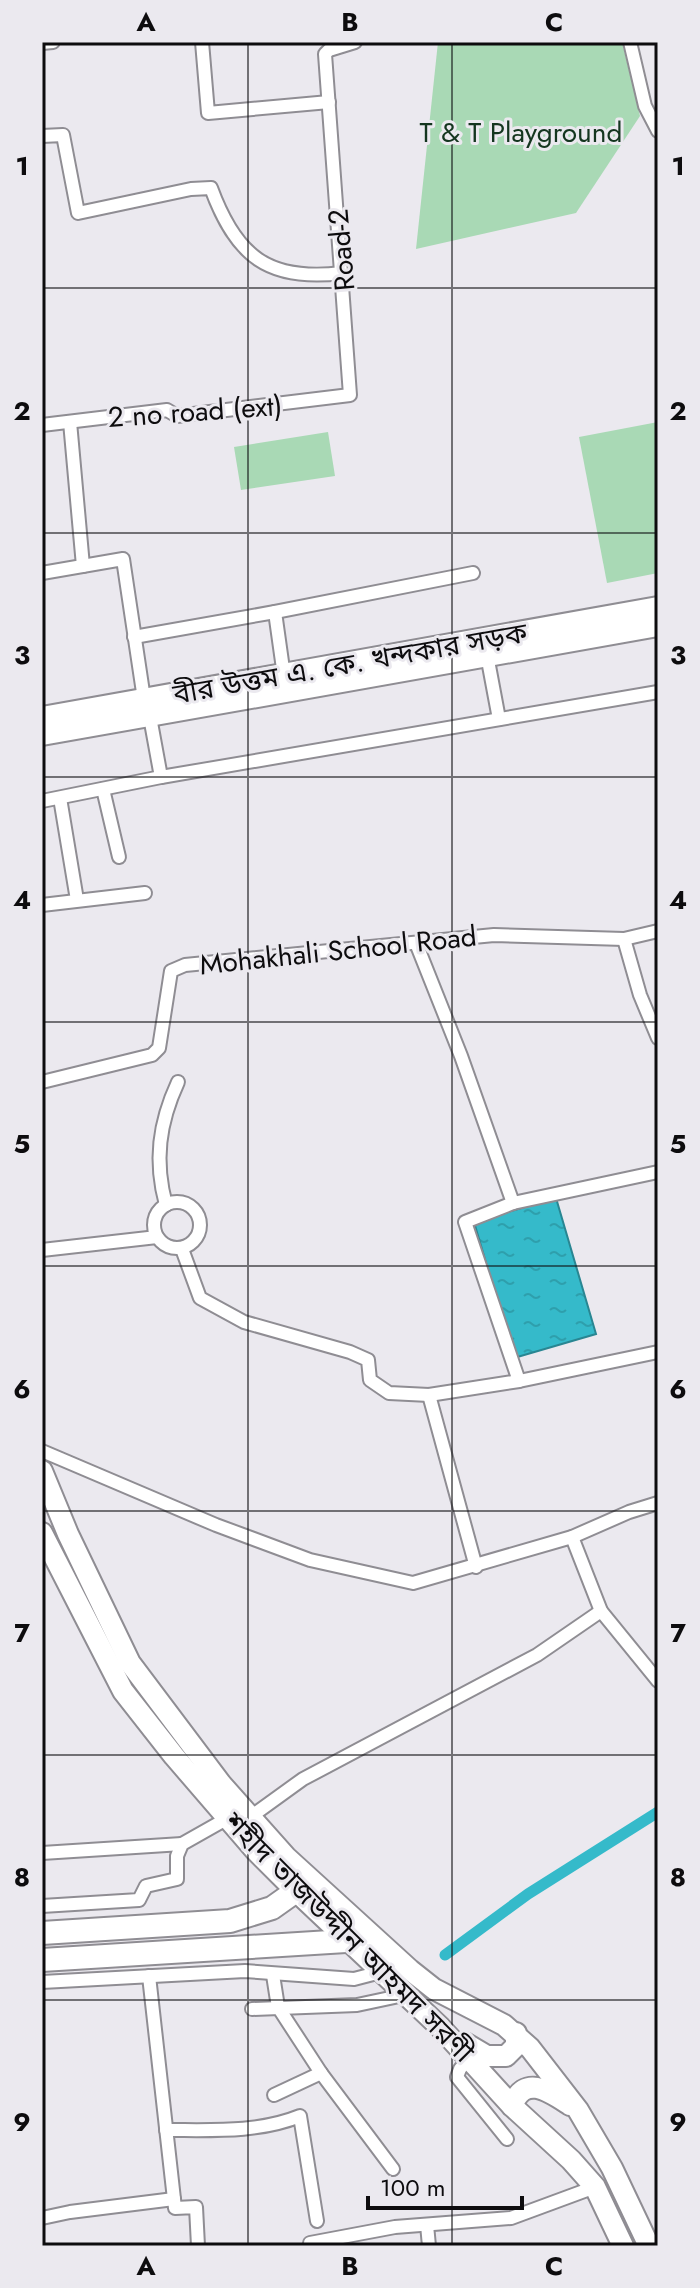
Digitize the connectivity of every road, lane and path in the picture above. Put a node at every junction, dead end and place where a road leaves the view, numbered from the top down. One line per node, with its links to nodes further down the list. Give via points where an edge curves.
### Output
1 (53, 42): 5 (street)
2 (202, 42): 7 (street, via 208,113)
3 (355, 42): 6 (street)
4 (630, 42): 8 (street)
5 (42, 43)
6 (323, 48): 7 (street, Road-2)
7 (329, 102): 11 (street, Road-2)
8 (652, 104): 9 (street)
9 (658, 131)
10 (42, 136): 11 (street, via 63,135 78,213 211,188 222,219 247,252 267,266 316,276)
11 (342, 273): 12 (street, Road-2, via 352,391)
12 (347, 398): 13 (street, 2 no road (ext))
13 (70, 422): 14 (street, 2 no road (ext)); 15 (street)
14 (42, 425)
15 (83, 566): 16 (street); 21 (street, via 123,559)
16 (42, 573)
17 (473, 573): 19 (street)
18 (658, 607): 23 (main road, বীর উত্তম এ. কে. খন্দকার সড়ক)
19 (275, 612): 21 (street); 23 (street)
20 (658, 626): 22 (main road, বীর উত্তম এ. কে. খন্দকার সড়ক)
21 (134, 637): 25 (street)
22 (487, 655): 25 (main road, বীর উত্তম এ. কে. খন্দকার সড়ক); 27 (street)
23 (284, 676): 25 (main road, বীর উত্তম এ. কে. খন্দকার সড়ক)
24 (658, 692): 27 (street)
25 (147, 708): 26 (main road, বীর উত্তম এ. কে. খন্দকার সড়ক); 28 (main road, বীর উত্তম এ. কে. খন্দকার সড়ক); 29 (street)
26 (42, 717)
27 (499, 719): 29 (street)
28 (42, 735)
29 (161, 777): 30 (street)
30 (103, 789): 31 (street); 33 (street)
31 (60, 798): 32 (street); 35 (street)
32 (42, 801)
33 (119, 857)
34 (145, 893): 35 (street)
35 (77, 900): 36 (street)
36 (42, 905)
37 (658, 931): 38 (street, Mohakhali School Road)
38 (624, 939): 39 (street, Mohakhali School Road, via 494,935); 40 (street)
39 (416, 943): 41 (street, Mohakhali School Road, via 185,965 171,971 159,1048 152,1055); 44 (street)
40 (658, 1038)
41 (42, 1082)
42 (178, 1082): 45 (street, via 163,1118 159,1162)
43 (658, 1172): 44 (street)
44 (513, 1203): 50 (street, via 465,1222)
45 (166, 1205): 46 (street, via 156,1215); 47 (street, via 181,1202 195,1209 202,1224 198,1239)
46 (157, 1237): 47 (street, via 167,1247); 48 (street)
47 (182, 1249): 51 (street, via 200,1298 244,1322 368,1360 370,1380 389,1393)
48 (42, 1250)
49 (658, 1352): 50 (street)
50 (519, 1381): 51 (street)
51 (429, 1395): 57 (street)
52 (42, 1451): 57 (street, via 310,1560 413,1583)
53 (42, 1471): 60 (main road, শহীদ তাজউদ্দীন আহমদ সরণী, via 130,1663)
54 (658, 1503): 56 (street)
55 (42, 1533): 60 (main road, শহীদ তাজউদ্দীন আহমদ সরণী, via 123,1691 174,1756)
56 (572, 1537): 57 (street); 58 (street)
57 (476, 1567)
58 (601, 1611): 59 (street); 60 (street, via 537,1655)
59 (658, 1681)
60 (239, 1818): 61 (street); 63 (main road, শহীদ তাজউদ্দীন আহমদ সরণী); 76 (main road, শহীদ তাজউদ্দীন আহমদ সরণী, via 434,1989)
61 (182, 1844): 62 (street); 64 (street, via 177,1879 146,1886 139,1900)
62 (42, 1853)
63 (296, 1891): 65 (highway, via 272,1908 230,1921); 66 (main road, শহীদ তাজউদ্দীন আহমদ সরণী)
64 (42, 1906)
65 (49, 1931)
66 (346, 1941): 67 (highway); 68 (main road, শহীদ তাজউদ্দীন আহমদ সরণী)
67 (42, 1960)
68 (381, 1972): 69 (street, via 354,1979); 72 (main road, শহীদ তাজউদ্দীন আহমদ সরণী)
69 (273, 1975): 70 (street, via 245,1971); 73 (street)
70 (149, 1976): 71 (street); 82 (street)
71 (42, 1982)
72 (404, 1995): 73 (street, via 357,2005); 75 (main road, শহীদ তাজউদ্দীন আহমদ সরণী)
73 (278, 2007): 74 (street); 78 (street)
74 (252, 2009)
75 (440, 2027): 76 (main road, via 487,2056 499,2057 516,2046); 77 (main road, শহীদ তাজউদ্দীন আহমদ সরণী)
76 (516, 2033): 81 (main road, শহীদ তাজউদ্দীন আহমদ সরণী)
77 (469, 2058): 80 (main road, শহীদ তাজউদ্দীন আহমদ সরণী); 83 (street, via 457,2077)
78 (321, 2073): 79 (street); 84 (street)
79 (274, 2095)
80 (512, 2106): 81 (main road, via 517,2095 538,2087); 85 (main road, শহীদ তাজউদ্দীন আহমদ সরণী)
81 (578, 2110): 94 (main road, শহীদ তাজউদ্দীন আহমদ সরণী)
82 (166, 2130): 86 (street); 88 (street, via 253,2129 300,2116)
83 (507, 2139)
84 (393, 2169)
85 (595, 2187): 89 (street, via 511,2218); 93 (main road, শহীদ তাজউদ্দীন আহমদ সরণী)
86 (174, 2199): 87 (street); 91 (street, via 175,2208 196,2207)
87 (42, 2218)
88 (317, 2221)
89 (427, 2225): 90 (street); 92 (street)
90 (310, 2245)
91 (198, 2246)
92 (429, 2246)
93 (623, 2246)
94 (649, 2246)

